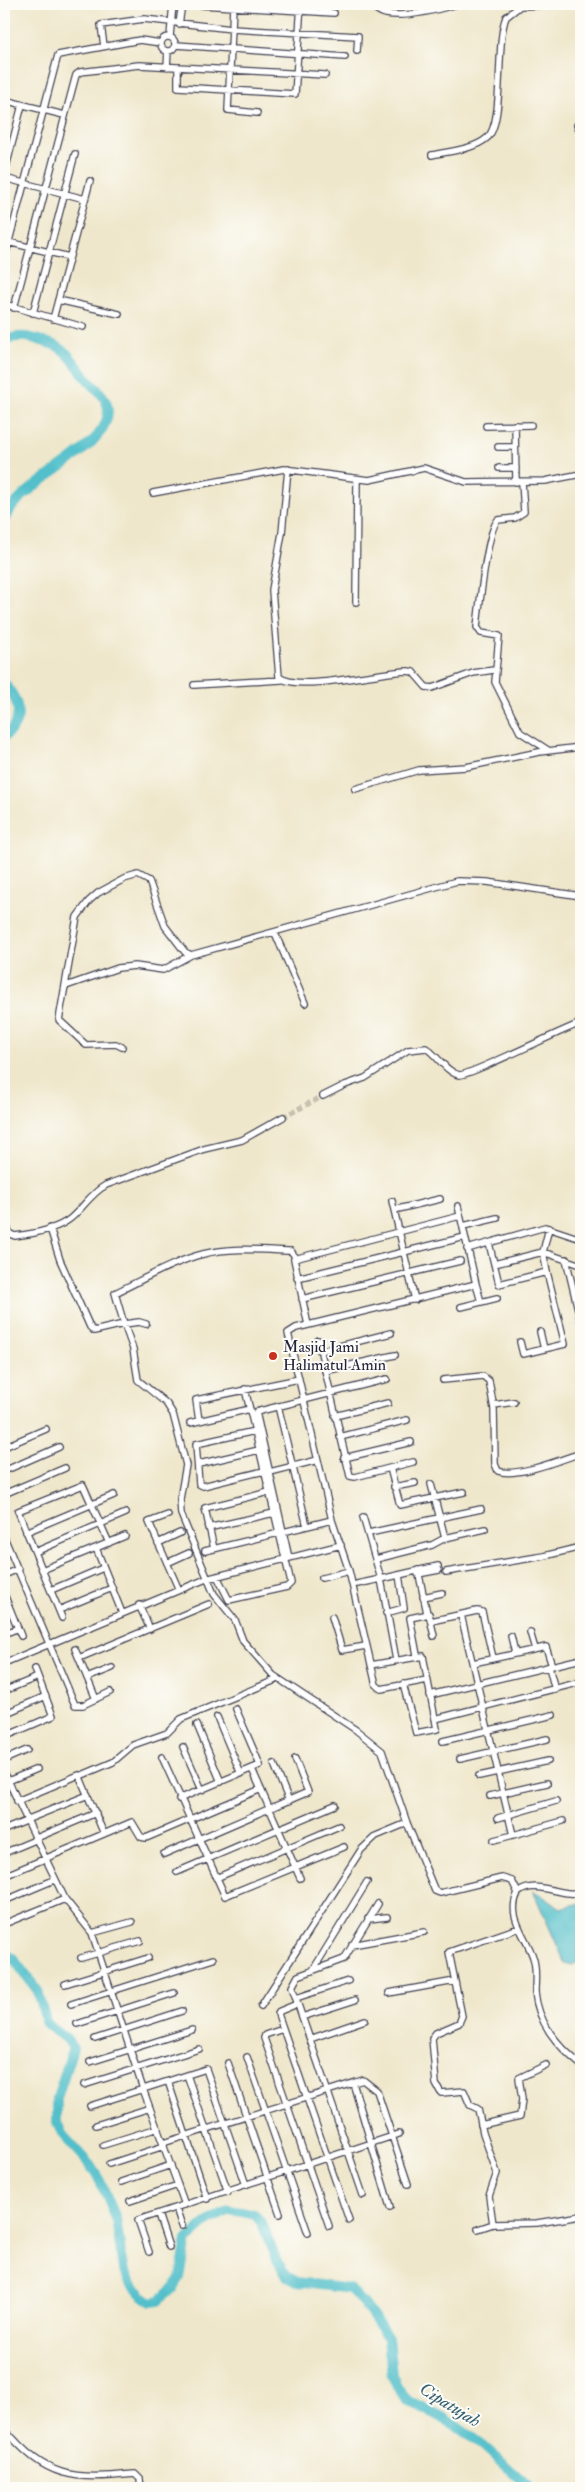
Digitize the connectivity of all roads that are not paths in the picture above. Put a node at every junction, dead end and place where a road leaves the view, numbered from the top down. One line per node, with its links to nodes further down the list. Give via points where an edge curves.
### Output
1 (174, 4): 15 (street)
2 (184, 4): 9 (street); 16 (street)
3 (301, 4): 12 (street)
4 (323, 4): 13 (street)
5 (365, 4): 6 (street, via 391,15)
6 (457, 4)
7 (509, 4): 11 (street)
8 (570, 4): 11 (street)
9 (233, 7): 10 (street); 17 (street)
10 (279, 7): 12 (street)
11 (514, 9): 42 (street, via 504,24 493,132 473,146)
12 (300, 12): 13 (street); 18 (street)
13 (322, 12): 14 (street)
14 (334, 13)
15 (171, 23): 16 (street); 19 (street); 22 (street, via 144,19 101,25)
16 (179, 24): 17 (street)
17 (232, 29): 18 (street); 23 (street)
18 (299, 33): 25 (street, via 358,36); 26 (street)
19 (170, 36): 20 (street, via 163,38); 21 (street)
20 (161, 43): 22 (street, via 140,40); 24 (street)
21 (176, 45): 23 (street); 24 (street)
22 (104, 46): 36 (street, via 58,54)
23 (231, 48): 26 (street); 30 (street)
24 (168, 51): 28 (street)
25 (357, 51)
26 (298, 54): 27 (street); 31 (street)
27 (345, 56)
28 (167, 67): 29 (street); 38 (street, via 138,64 80,72 73,80)
29 (178, 67): 30 (street); 33 (street, via 178,86)
30 (230, 70): 31 (street); 33 (street)
31 (296, 74): 32 (street); 33 (street, via 295,94)
32 (325, 75)
33 (229, 90): 37 (street, via 228,110)
34 (4, 100): 35 (street)
35 (22, 104): 36 (street); 43 (street)
36 (43, 110): 38 (street); 45 (street)
37 (257, 113)
38 (64, 115): 46 (street)
39 (581, 121): 40 (street, via 577,125)
40 (581, 133)
41 (75, 154): 47 (street)
42 (432, 155)
43 (4, 177): 45 (street)
44 (90, 181): 48 (street)
45 (24, 183): 46 (street); 49 (street)
46 (45, 188): 47 (street); 50 (street)
47 (65, 194): 48 (street); 51 (street)
48 (85, 199): 52 (street)
49 (6, 241): 50 (street); 53 (street)
50 (29, 247): 51 (street); 56 (street)
51 (50, 252): 52 (street); 57 (street)
52 (69, 257): 54 (street)
53 (4, 260)
54 (58, 300): 58 (street); 59 (street)
55 (4, 304): 56 (street)
56 (14, 308): 57 (street)
57 (34, 313): 59 (street)
58 (119, 314)
59 (54, 319): 60 (street)
60 (83, 327)
61 (515, 425): 62 (street); 63 (street); 65 (street)
62 (531, 425)
63 (486, 426)
64 (498, 447): 65 (street)
65 (515, 447): 67 (street)
66 (500, 468): 67 (street)
67 (516, 468): 71 (street)
68 (288, 469): 70 (street); 72 (street); 77 (street, via 272,590 277,674)
69 (581, 474): 71 (street)
70 (357, 480): 71 (street, via 379,479 424,468 461,482); 73 (street)
71 (519, 482): 76 (street, via 524,512 515,518 496,521 485,559 477,628 481,633 499,636)
72 (153, 493)
73 (356, 602)
74 (581, 608): 75 (street)
75 (581, 632)
76 (494, 670): 77 (street, via 474,673 432,688 426,687 408,670 348,679); 80 (street, via 495,682 520,732)
77 (281, 680): 78 (street)
78 (194, 685)
79 (581, 748): 80 (street)
80 (548, 750): 81 (street, via 466,767 419,770)
81 (354, 789)
82 (581, 896): 83 (street, via 487,882 457,881)
83 (275, 933): 84 (street); 86 (street)
84 (191, 955): 85 (street, via 163,970 134,966 118,968); 85 (street, via 165,926 149,881 142,876 132,876 98,894 78,918 74,926)
85 (66, 986): 88 (street, via 59,1020 63,1026 90,1046 116,1044)
86 (305, 1003)
87 (581, 1023): 89 (street, via 462,1075 452,1072 426,1048 415,1048 365,1078)
88 (122, 1047)
89 (323, 1096)
90 (283, 1117): 99 (street, via 242,1140 204,1148 106,1185 89,1197 72,1218)
91 (440, 1199): 94 (street)
92 (392, 1201): 94 (street)
93 (458, 1206): 95 (street)
94 (394, 1210): 101 (street)
95 (460, 1216): 98 (street); 101 (street)
96 (497, 1218): 98 (street)
97 (4, 1220): 99 (street, via 10,1234 15,1236)
98 (463, 1226): 102 (street)
99 (50, 1228): 123 (street, via 60,1260 90,1327 94,1331)
100 (549, 1228): 103 (street); 104 (street); 107 (street)
101 (399, 1231): 106 (street); 108 (street)
102 (465, 1237): 105 (street); 106 (street)
103 (581, 1239)
104 (489, 1243): 105 (street); 111 (street)
105 (467, 1249): 116 (street)
106 (404, 1252): 114 (street); 115 (street)
107 (543, 1252): 109 (street); 111 (street); 113 (street)
108 (296, 1258): 115 (street); 123 (street, via 294,1252 284,1250 202,1254 115,1292)
109 (566, 1260): 112 (street); 122 (street)
110 (460, 1261): 114 (street)
111 (494, 1264): 113 (street, via 499,1284)
112 (581, 1265)
113 (548, 1272): 130 (street, via 565,1344)
114 (409, 1273): 118 (street); 119 (street)
115 (297, 1278): 118 (street)
116 (476, 1284): 119 (street); 120 (street)
117 (497, 1298): 120 (street)
118 (302, 1299): 125 (street)
119 (415, 1300): 125 (street)
120 (481, 1302): 121 (street)
121 (461, 1307)
122 (581, 1322)
123 (124, 1324): 124 (street); 216 (street, via 133,1349 138,1380 166,1403 173,1414 186,1465 180,1499 181,1514)
124 (146, 1324)
125 (308, 1325): 134 (street, via 288,1333)
126 (540, 1332): 130 (street)
127 (391, 1333): 131 (street)
128 (318, 1340): 131 (street)
129 (520, 1342): 130 (street, via 523,1354)
130 (544, 1349)
131 (320, 1351): 133 (street)
132 (395, 1355): 133 (street)
133 (325, 1371): 138 (street)
134 (299, 1378): 137 (street); 139 (street)
135 (387, 1379): 138 (street)
136 (443, 1380): 142 (street, via 486,1377)
137 (248, 1389): 144 (street); 146 (street, via 196,1400)
138 (330, 1393): 139 (street); 145 (street)
139 (303, 1400): 143 (street); 158 (street)
140 (514, 1402): 142 (street)
141 (388, 1403): 145 (street)
142 (494, 1405): 156 (street, via 495,1464 498,1471 509,1473)
143 (278, 1406): 161 (street); 165 (street, via 256,1412)
144 (250, 1409): 146 (street); 150 (street)
145 (335, 1416): 151 (street)
146 (199, 1420): 148 (street)
147 (407, 1420): 151 (street)
148 (190, 1423)
149 (46, 1430): 154 (street)
150 (255, 1431): 155 (street); 160 (street, via 196,1444)
151 (340, 1437): 157 (street)
152 (411, 1442): 157 (street)
153 (59, 1447): 164 (street)
154 (4, 1448)
155 (259, 1450): 160 (street); 165 (street)
156 (581, 1453)
157 (344, 1458): 163 (street, via 352,1477)
158 (318, 1460): 161 (street); 181 (street)
159 (413, 1462): 163 (street)
160 (199, 1464): 165 (street, via 196,1469 201,1486)
161 (292, 1466): 165 (street); 183 (street)
162 (65, 1468): 171 (street)
163 (390, 1468): 168 (street)
164 (4, 1471)
165 (267, 1472): 169 (street); 187 (street)
166 (415, 1483): 168 (street)
167 (431, 1484): 173 (street)
168 (394, 1487): 173 (street, via 401,1505)
169 (269, 1492): 177 (street); 184 (street, via 208,1506 205,1510)
170 (464, 1492): 173 (street)
171 (4, 1494)
172 (114, 1494): 174 (street)
173 (434, 1498): 180 (street)
174 (92, 1504): 182 (street); 186 (street); 186 (street, via 82,1485 20,1510)
175 (481, 1509): 180 (street)
176 (126, 1513): 182 (street)
177 (274, 1513): 184 (street); 187 (street)
178 (168, 1515): 193 (street, via 149,1522)
179 (363, 1516): 189 (street)
180 (440, 1518): 189 (street); 192 (street)
181 (332, 1520): 183 (street); 195 (street)
182 (100, 1524): 194 (street); 200 (street)
183 (307, 1526): 187 (street)
184 (208, 1528): 198 (street)
185 (485, 1529): 192 (street)
186 (26, 1532): 200 (street)
187 (281, 1532): 198 (street); 202 (street)
188 (180, 1533): 193 (street)
189 (369, 1533): 203 (street)
190 (4, 1536): 207 (street)
191 (125, 1536): 194 (street)
192 (445, 1538): 203 (street, via 432,1545)
193 (158, 1542): 204 (street)
194 (108, 1543): 197 (street)
195 (340, 1546): 202 (street); 209 (street)
196 (581, 1546): 211 (street, via 544,1556)
197 (96, 1548): 205 (street); 208 (street)
198 (214, 1549): 199 (street)
199 (205, 1551)
200 (35, 1552): 208 (street)
201 (189, 1553): 204 (street)
202 (287, 1559): 214 (street); 214 (street, via 291,1583 287,1587 229,1600)
203 (376, 1559): 217 (street)
204 (167, 1562): 221 (street)
205 (104, 1568): 219 (street); 220 (street)
206 (438, 1568): 210 (street)
207 (18, 1569): 212 (street); 245 (street)
208 (42, 1570): 220 (street)
209 (349, 1571): 215 (street); 246 (street)
210 (418, 1572): 213 (street); 224 (street)
211 (446, 1572)
212 (4, 1575)
213 (399, 1575): 217 (street); 227 (street)
214 (217, 1576): 216 (street)
215 (322, 1578)
216 (206, 1579): 221 (street); 263 (street, via 235,1620 243,1641)
217 (381, 1579): 218 (street); 231 (street)
218 (357, 1584)
219 (112, 1588): 228 (street); 230 (street)
220 (50, 1590): 228 (street)
221 (179, 1590): 226 (street)
222 (442, 1593): 224 (street)
223 (4, 1594): 229 (street)
224 (423, 1597): 232 (street)
225 (209, 1604): 239 (street)
226 (139, 1606): 230 (street); 239 (street)
227 (404, 1608): 231 (street); 236 (street)
228 (59, 1610): 235 (street)
229 (7, 1611): 238 (street)
230 (122, 1613): 245 (street)
231 (386, 1613): 254 (street)
232 (427, 1614): 236 (street); 237 (street)
233 (462, 1615): 237 (street); 252 (street, via 482,1612); 255 (street)
234 (332, 1617): 246 (street, via 342,1650)
235 (62, 1618)
236 (408, 1620): 250 (street)
237 (431, 1621): 243 (street)
238 (18, 1628): 241 (street); 242 (street)
239 (150, 1629): 251 (street)
240 (530, 1632): 247 (street)
241 (4, 1634)
242 (21, 1636)
243 (434, 1636)
244 (511, 1636): 249 (street)
245 (49, 1645): 256 (street); 273 (street, via 76,1706)
246 (366, 1646): 257 (street)
247 (535, 1648): 249 (street); 258 (street, via 547,1648)
248 (76, 1650): 251 (street)
249 (515, 1653): 252 (street)
250 (417, 1655): 254 (street); 264 (street, via 423,1657)
251 (79, 1658): 262 (street)
252 (493, 1658): 255 (street)
253 (581, 1659): 258 (street)
254 (396, 1660): 257 (street)
255 (473, 1663): 267 (street)
256 (4, 1664)
257 (371, 1665): 266 (street, via 378,1688)
258 (550, 1667): 267 (street); 268 (street)
259 (112, 1668): 262 (street)
260 (35, 1669): 261 (street)
261 (38, 1677): 269 (street); 272 (street)
262 (87, 1678): 273 (street)
263 (278, 1679): 299 (street, via 181,1719 167,1733 133,1745 113,1762); 321 (street, via 382,1751)
264 (426, 1680): 266 (street); 271 (street)
265 (581, 1682): 268 (street)
266 (403, 1684): 279 (street, via 416,1733 437,1729)
267 (478, 1684): 271 (street); 274 (street)
268 (555, 1690): 274 (street)
269 (4, 1691)
270 (110, 1692): 273 (street)
271 (430, 1695): 279 (street)
272 (46, 1696): 276 (street); 282 (street, via 54,1714 52,1717)
273 (96, 1699)
274 (483, 1707): 279 (street); 281 (street)
275 (236, 1709): 295 (street, via 260,1764)
276 (4, 1714)
277 (553, 1716): 281 (street)
278 (217, 1717): 298 (street)
279 (435, 1719)
280 (197, 1725): 302 (street)
281 (488, 1731): 284 (street); 287 (street)
282 (4, 1737)
283 (546, 1739): 287 (street)
284 (443, 1741)
285 (183, 1747): 305 (street)
286 (27, 1750): 291 (street)
287 (494, 1752): 290 (street); 297 (street)
288 (162, 1757): 309 (street)
289 (295, 1759): 311 (street, via 308,1791)
290 (460, 1759)
291 (4, 1760)
292 (548, 1761): 297 (street)
293 (274, 1764): 311 (street)
294 (37, 1769): 301 (street)
295 (252, 1769): 298 (street); 304 (street)
296 (4, 1772): 301 (street)
297 (499, 1773): 300 (street); 306 (street)
298 (241, 1774): 302 (street)
299 (80, 1776): 307 (street); 310 (street)
300 (479, 1776)
301 (8, 1781): 310 (street)
302 (221, 1782): 305 (street)
303 (547, 1783): 306 (street)
304 (261, 1789): 314 (street); 318 (street)
305 (202, 1790): 309 (street)
306 (503, 1792): 308 (street); 316 (street)
307 (88, 1795): 315 (street); 319 (street)
308 (490, 1796)
309 (179, 1799): 318 (street)
310 (17, 1801): 319 (street)
311 (289, 1801): 314 (street)
312 (556, 1801): 316 (street)
313 (335, 1805): 323 (street)
314 (270, 1809): 323 (street); 327 (street)
315 (96, 1813): 325 (street); 328 (street)
316 (509, 1815): 317 (street); 326 (street)
317 (498, 1818)
318 (191, 1819): 325 (street, via 146,1838 141,1838 133,1822); 327 (street)
319 (26, 1820): 324 (street); 328 (street)
320 (563, 1821): 326 (street)
321 (407, 1824): 344 (street, via 435,1891 440,1893 502,1878 512,1881); 372 (street, via 376,1836 357,1854)
322 (339, 1826): 331 (street)
323 (278, 1829): 331 (street); 335 (street)
324 (4, 1830)
325 (104, 1834): 334 (street)
326 (513, 1835): 329 (street)
327 (199, 1839): 333 (street); 335 (street)
328 (35, 1840): 332 (street); 334 (street)
329 (494, 1840)
330 (344, 1847): 336 (street)
331 (287, 1848): 336 (street); 339 (street)
332 (4, 1853)
333 (164, 1854)
334 (44, 1859): 338 (street); 341 (street)
335 (208, 1859): 337 (street); 339 (street)
336 (295, 1867): 339 (street, via 226,1897); 340 (street)
337 (177, 1872)
338 (4, 1876)
339 (216, 1878)
340 (300, 1878)
341 (54, 1880): 345 (street); 346 (street)
342 (367, 1882): 361 (street)
343 (581, 1892): 344 (street, via 567,1894 532,1886)
344 (518, 1893): 352 (street, via 514,1910)
345 (64, 1899): 351 (street); 354 (street)
346 (4, 1902)
347 (378, 1904): 349 (street)
348 (387, 1917): 349 (street)
349 (368, 1919): 356 (street)
350 (132, 1922): 354 (street)
351 (4, 1924)
352 (519, 1928): 363 (street, via 449,1952); 389 (street, via 534,1958 536,2000 541,2017 564,2051)
353 (424, 1932): 356 (street)
354 (92, 1933): 357 (street)
355 (140, 1941): 357 (street)
356 (352, 1946): 361 (street, via 342,1960)
357 (98, 1953): 358 (street); 362 (street)
358 (81, 1958)
359 (148, 1958): 362 (street)
360 (213, 1959): 366 (street)
361 (313, 1970): 370 (street, via 296,1978 292,1987)
362 (104, 1972): 365 (street); 366 (street)
363 (455, 1980): 368 (street); 405 (street, via 461,2021 432,2038 436,2084 440,2093 464,2091 470,2104 476,2107)
364 (348, 1981): 370 (street)
365 (65, 1984)
366 (111, 1992): 371 (street); 373 (street)
367 (174, 1993): 373 (street)
368 (389, 1994)
369 (354, 2000): 375 (street)
370 (296, 2001): 375 (street); 378 (street, via 279,2012)
371 (71, 2004)
372 (261, 2006)
373 (117, 2011): 377 (street); 379 (street)
374 (182, 2011): 379 (street)
375 (302, 2017): 382 (street)
376 (365, 2020): 382 (street)
377 (77, 2024)
378 (283, 2029): 397 (street); 398 (street, via 264,2038)
379 (124, 2030): 381 (street); 384 (street)
380 (192, 2030): 384 (street)
381 (95, 2039)
382 (310, 2040): 396 (street)
383 (199, 2049): 390 (street)
384 (130, 2050): 386 (street); 390 (street)
385 (248, 2056): 401 (street)
386 (90, 2062)
387 (228, 2063): 402 (street)
388 (546, 2065): 405 (street, via 519,2078 520,2116)
389 (581, 2065)
390 (136, 2069): 394 (street); 395 (street)
391 (187, 2075): 392 (street); 403 (street, via 206,2070); 407 (street)
392 (168, 2081): 395 (street); 409 (street)
393 (353, 2083): 396 (street); 410 (street, via 363,2080 378,2091); 411 (street)
394 (84, 2086)
395 (143, 2089): 399 (street); 400 (street)
396 (327, 2090): 397 (street); 414 (street)
397 (307, 2097): 398 (street); 415 (street)
398 (286, 2104): 401 (street); 418 (street)
399 (90, 2106)
400 (150, 2108): 404 (street); 406 (street)
401 (266, 2110): 402 (street); 419 (street)
402 (246, 2116): 403 (street); 420 (street)
403 (226, 2123): 407 (street); 424 (street)
404 (96, 2125)
405 (481, 2125): 436 (street, via 497,2173 489,2196)
406 (158, 2128): 412 (street); 413 (street)
407 (206, 2129): 409 (street); 425 (street)
408 (399, 2134): 410 (street)
409 (186, 2136): 412 (street); 427 (street)
410 (392, 2136): 411 (street); 422 (street)
411 (370, 2143): 414 (street); 430 (street)
412 (164, 2144): 416 (street); 417 (street)
413 (103, 2145)
414 (348, 2151): 415 (street); 426 (street)
415 (328, 2158): 418 (street); 435 (street)
416 (109, 2164)
417 (171, 2165): 421 (street); 423 (street)
418 (307, 2165): 419 (street); 438 (street)
419 (287, 2172): 420 (street); 440 (street)
420 (267, 2178): 424 (street); 433 (street)
421 (121, 2182)
422 (408, 2184)
423 (178, 2185): 428 (street); 429 (street)
424 (246, 2185): 425 (street)
425 (228, 2192): 427 (street)
426 (363, 2194)
427 (207, 2199): 429 (street)
428 (130, 2201)
429 (185, 2205): 431 (street)
430 (390, 2207)
431 (176, 2208): 432 (street); 437 (street)
432 (158, 2214): 441 (street); 442 (street, via 138,2220)
433 (280, 2214)
434 (581, 2216): 436 (street)
435 (349, 2220)
436 (493, 2224): 439 (street)
437 (182, 2226)
438 (330, 2226)
439 (478, 2229)
440 (308, 2233)
441 (169, 2246)
442 (148, 2252)
443 (4, 2428): 444 (street, via 37,2462 51,2470 100,2478 135,2474 140,2478)
444 (141, 2488)

